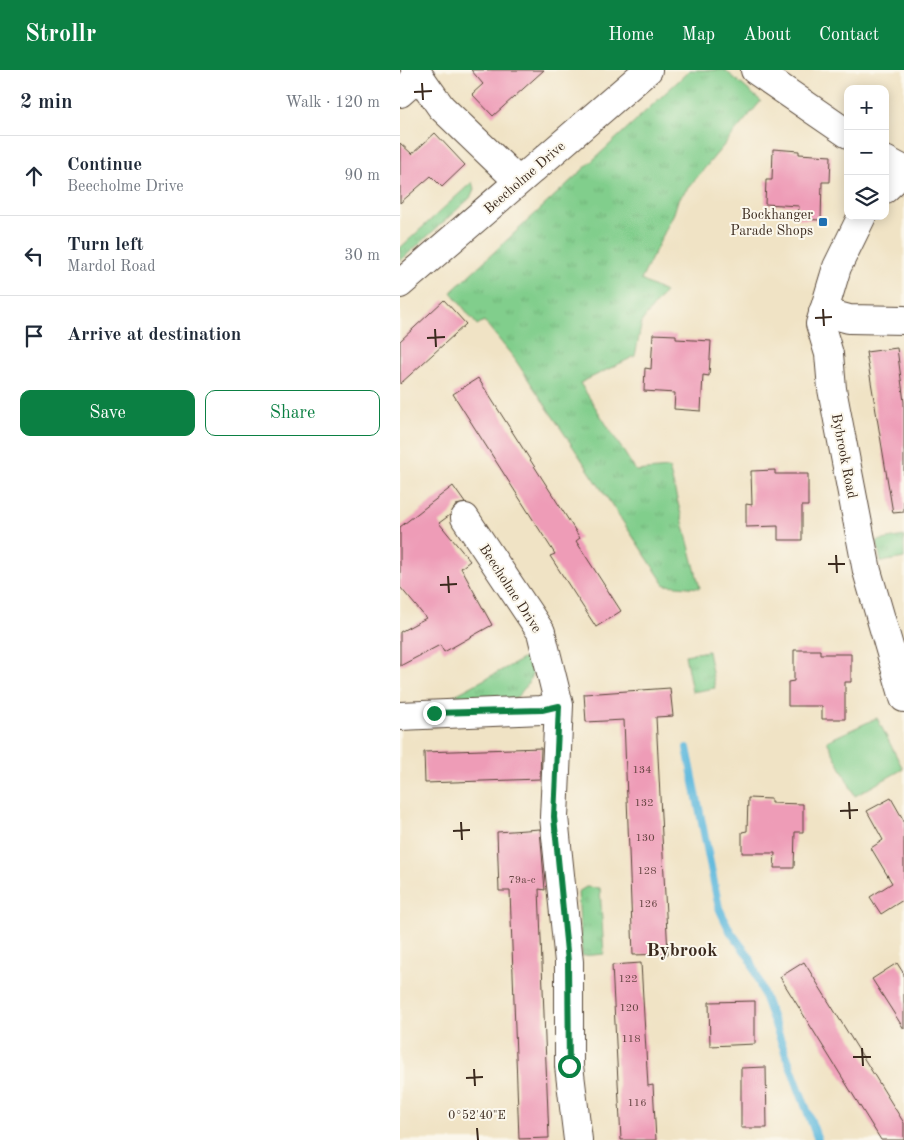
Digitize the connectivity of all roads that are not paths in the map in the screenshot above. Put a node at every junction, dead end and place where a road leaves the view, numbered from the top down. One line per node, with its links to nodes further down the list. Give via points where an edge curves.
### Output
1 (648, 70): 7 (street, Beecholme Drive)
2 (755, 70): 4 (street)
3 (411, 80): 7 (street)
4 (844, 131)
5 (889, 162): 6 (street)
6 (904, 170): 8 (street)
7 (518, 181): 10 (street, Beecholme Drive)
8 (889, 185)
9 (860, 220): 11 (street, Bybrook Road, via 837,267)
10 (400, 284)
11 (823, 312): 12 (street, via 849,319); 14 (street, Bybrook Road, via 820,324 829,354 832,389 867,570)
12 (904, 320)
13 (466, 518): 15 (street, Beecholme Drive, via 540,632)
14 (904, 698)
15 (559, 706): 16 (street, via 542,710); 17 (street, Beecholme Drive, via 554,817 568,962 569,1066)
16 (400, 716)
17 (578, 1140)

